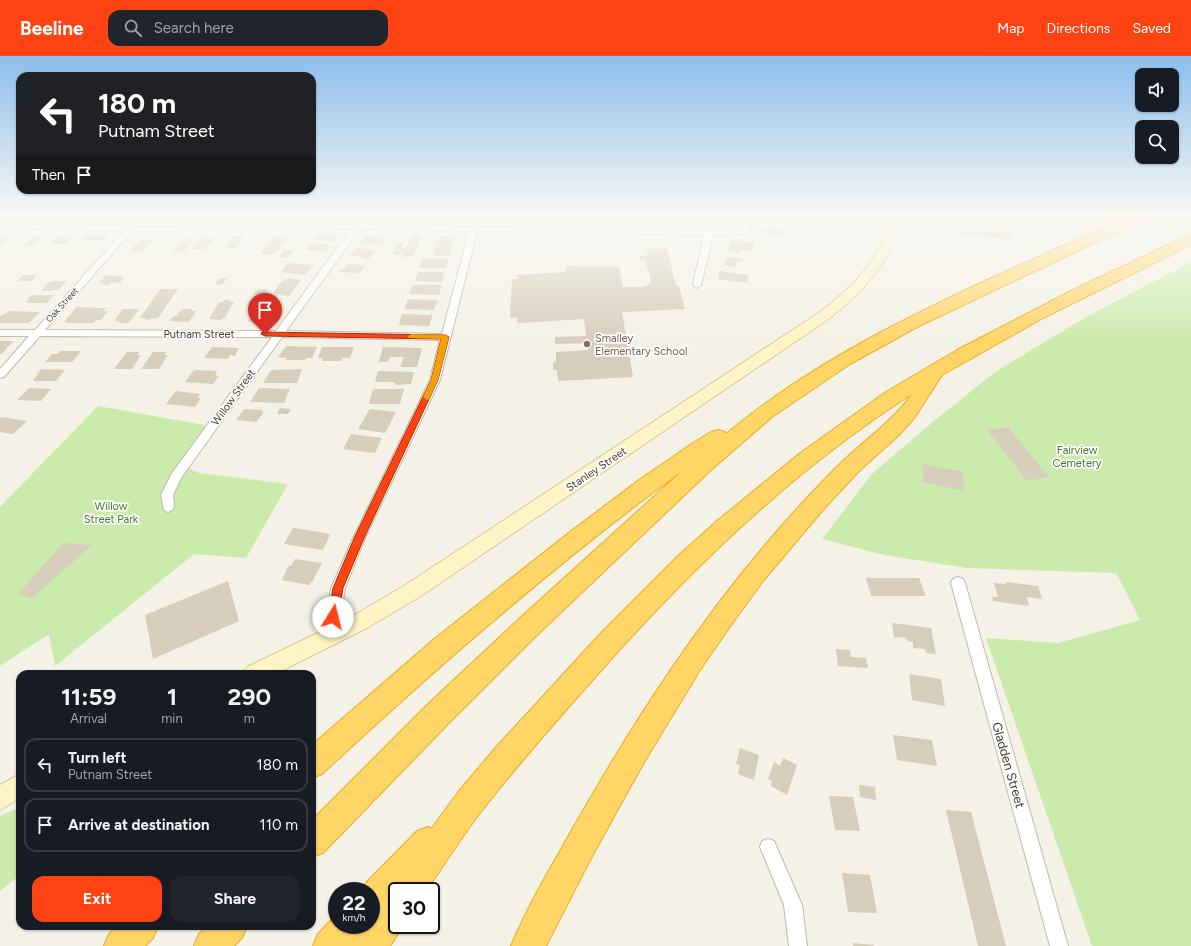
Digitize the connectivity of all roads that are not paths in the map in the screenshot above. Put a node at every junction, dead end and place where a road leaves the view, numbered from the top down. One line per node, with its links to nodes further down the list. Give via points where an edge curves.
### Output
1 (103, 260): 10 (street, Oak Street)
2 (334, 260): 11 (street, Willow Street)
3 (466, 260): 12 (street)
4 (703, 260): 8 (street)
5 (880, 260): 18 (main road, Stanley Street, via 855,290 825,315 446,570 385,608)
6 (1047, 260): 15 (highway, via 913,322 838,364)
7 (1148, 260): 13 (highway, via 994,337)
8 (697, 285)
9 (0, 332): 10 (street, Putnam Street)
10 (36, 333): 11 (street, Putnam Street); 14 (street, Oak Street)
11 (280, 334): 12 (street, Putnam Street); 16 (street, Willow Street, via 176,476 167,495)
12 (445, 337): 18 (street, via 435,380 360,536 338,588)
13 (935, 370): 25 (highway, via 818,450 776,482 721,531 593,660); 38 (highway, via 904,418 853,465 781,542 698,652 600,812)
14 (0, 375)
15 (770, 408): 20 (highway, via 694,452 570,545 425,662); 26 (highway, via 704,464 523,632)
16 (168, 507)
17 (958, 583): 40 (street, Gladden Street)
18 (330, 637): 19 (main road, Stanley Street)
19 (262, 670)
20 (316, 760)
21 (16, 781): 22 (main road)
22 (0, 785)
23 (16, 788): 24 (main road)
24 (0, 798)
25 (469, 804): 28 (highway); 29 (highway)
26 (316, 838)
27 (768, 847): 39 (street, via 793,905)
28 (413, 882)
29 (380, 892)
30 (388, 919): 37 (highway)
31 (137, 930): 34 (highway)
32 (226, 930): 35 (highway)
33 (341, 934): 36 (highway)
34 (121, 946)
35 (211, 946)
36 (330, 946)
37 (370, 946)
38 (528, 946)
39 (798, 946)
40 (1059, 946)

